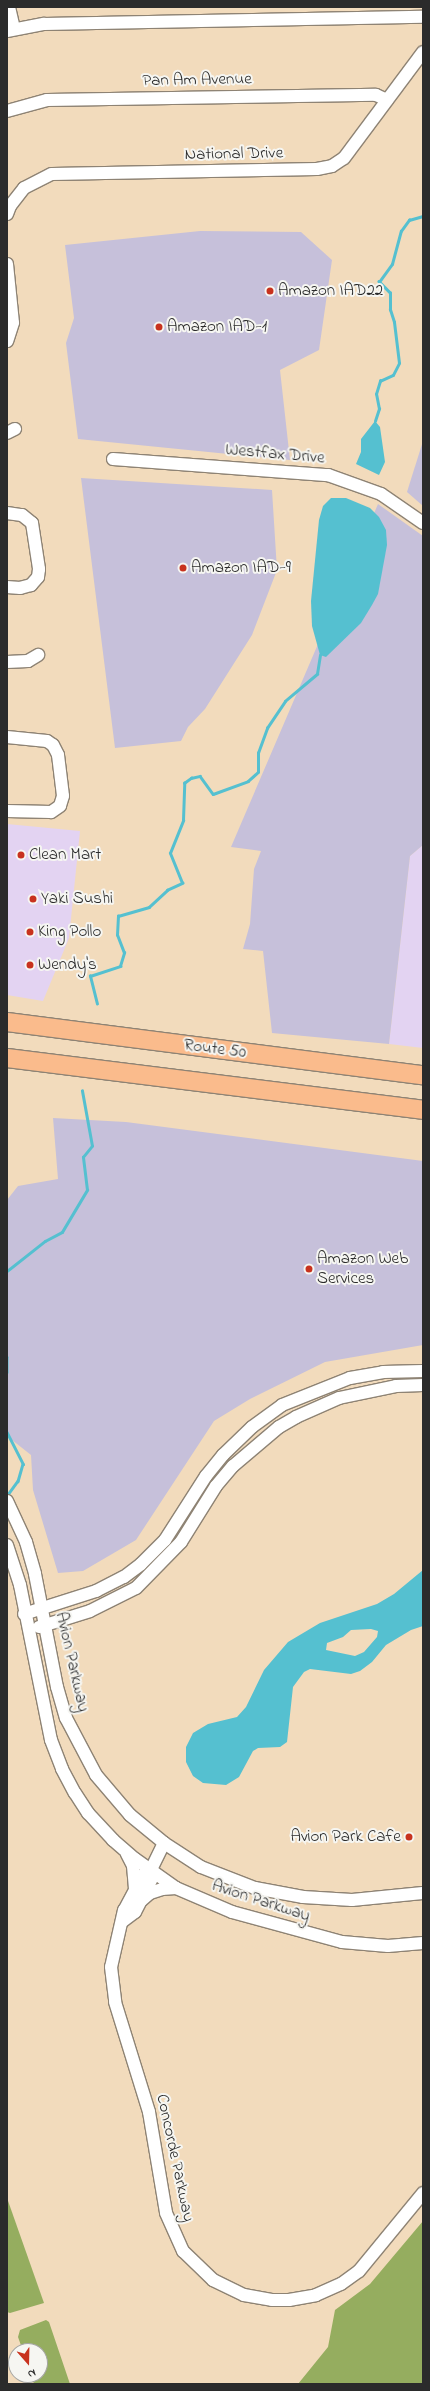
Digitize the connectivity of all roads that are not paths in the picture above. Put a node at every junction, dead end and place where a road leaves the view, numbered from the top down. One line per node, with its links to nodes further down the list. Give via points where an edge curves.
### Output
1 (9, 7): 3 (street)
2 (423, 17): 3 (street, via 44,24)
3 (11, 30)
4 (423, 52): 5 (street, National Drive)
5 (387, 100): 6 (street, Pan Am Avenue, via 376,95 47,100); 7 (street, National Drive, via 344,158 332,166 317,169 52,174 24,188)
6 (7, 111)
7 (7, 214)
8 (7, 264): 9 (street, via 13,323)
9 (7, 341)
10 (113, 459): 12 (street, Westfax Drive, via 328,475 381,494)
11 (7, 513): 13 (street, via 22,515 32,523 39,569 38,577 31,585 20,588)
12 (423, 523)
13 (7, 587)
14 (38, 655): 15 (street, via 23,662)
15 (7, 662)
16 (7, 737): 17 (street, via 47,741 53,745 58,755 63,796 60,806 51,812)
17 (7, 811)
18 (7, 1022): 20 (highway, Route 50)
19 (7, 1058): 21 (highway, Route 50)
20 (423, 1075)
21 (423, 1110)
22 (423, 1371): 26 (street, via 383,1372 350,1378 282,1405 252,1427 223,1455 206,1476 165,1540 141,1564 96,1591)
23 (423, 1385): 28 (street, via 396,1386 339,1398 296,1417 233,1466 216,1486 182,1542 136,1588 109,1603)
24 (7, 1500): 26 (street, Avion Parkway, via 31,1559)
25 (7, 1545): 27 (street, Avion Parkway, via 20,1585)
26 (42, 1608): 27 (street); 28 (street, Avion Parkway)
27 (24, 1614): 29 (street, Avion Parkway)
28 (46, 1625): 29 (street); 30 (street, Avion Parkway, via 66,1718 84,1756 130,1815)
29 (28, 1630): 31 (street, Avion Parkway, via 46,1723 62,1769 88,1813)
30 (164, 1843): 32 (street, Concorde Parkway); 34 (street, Avion Parkway, via 200,1867 255,1888 303,1897 352,1900)
31 (126, 1851): 32 (street, Avion Parkway); 35 (street, via 133,1866)
32 (151, 1870): 33 (street, Avion Parkway); 35 (street, Concorde Parkway, via 153,1878)
33 (176, 1888): 35 (street, via 162,1889); 36 (street, Avion Parkway, via 232,1912 317,1937 367,1945)
34 (423, 1893)
35 (137, 1897): 37 (street, Concorde Parkway, via 135,1912 123,1921 116,1937 111,1967 115,2002 149,2112 169,2224 183,2251 204,2273 228,2288 255,2298 289,2300 316,2295 341,2284 359,2271)
36 (423, 1944)
37 (423, 2193)

